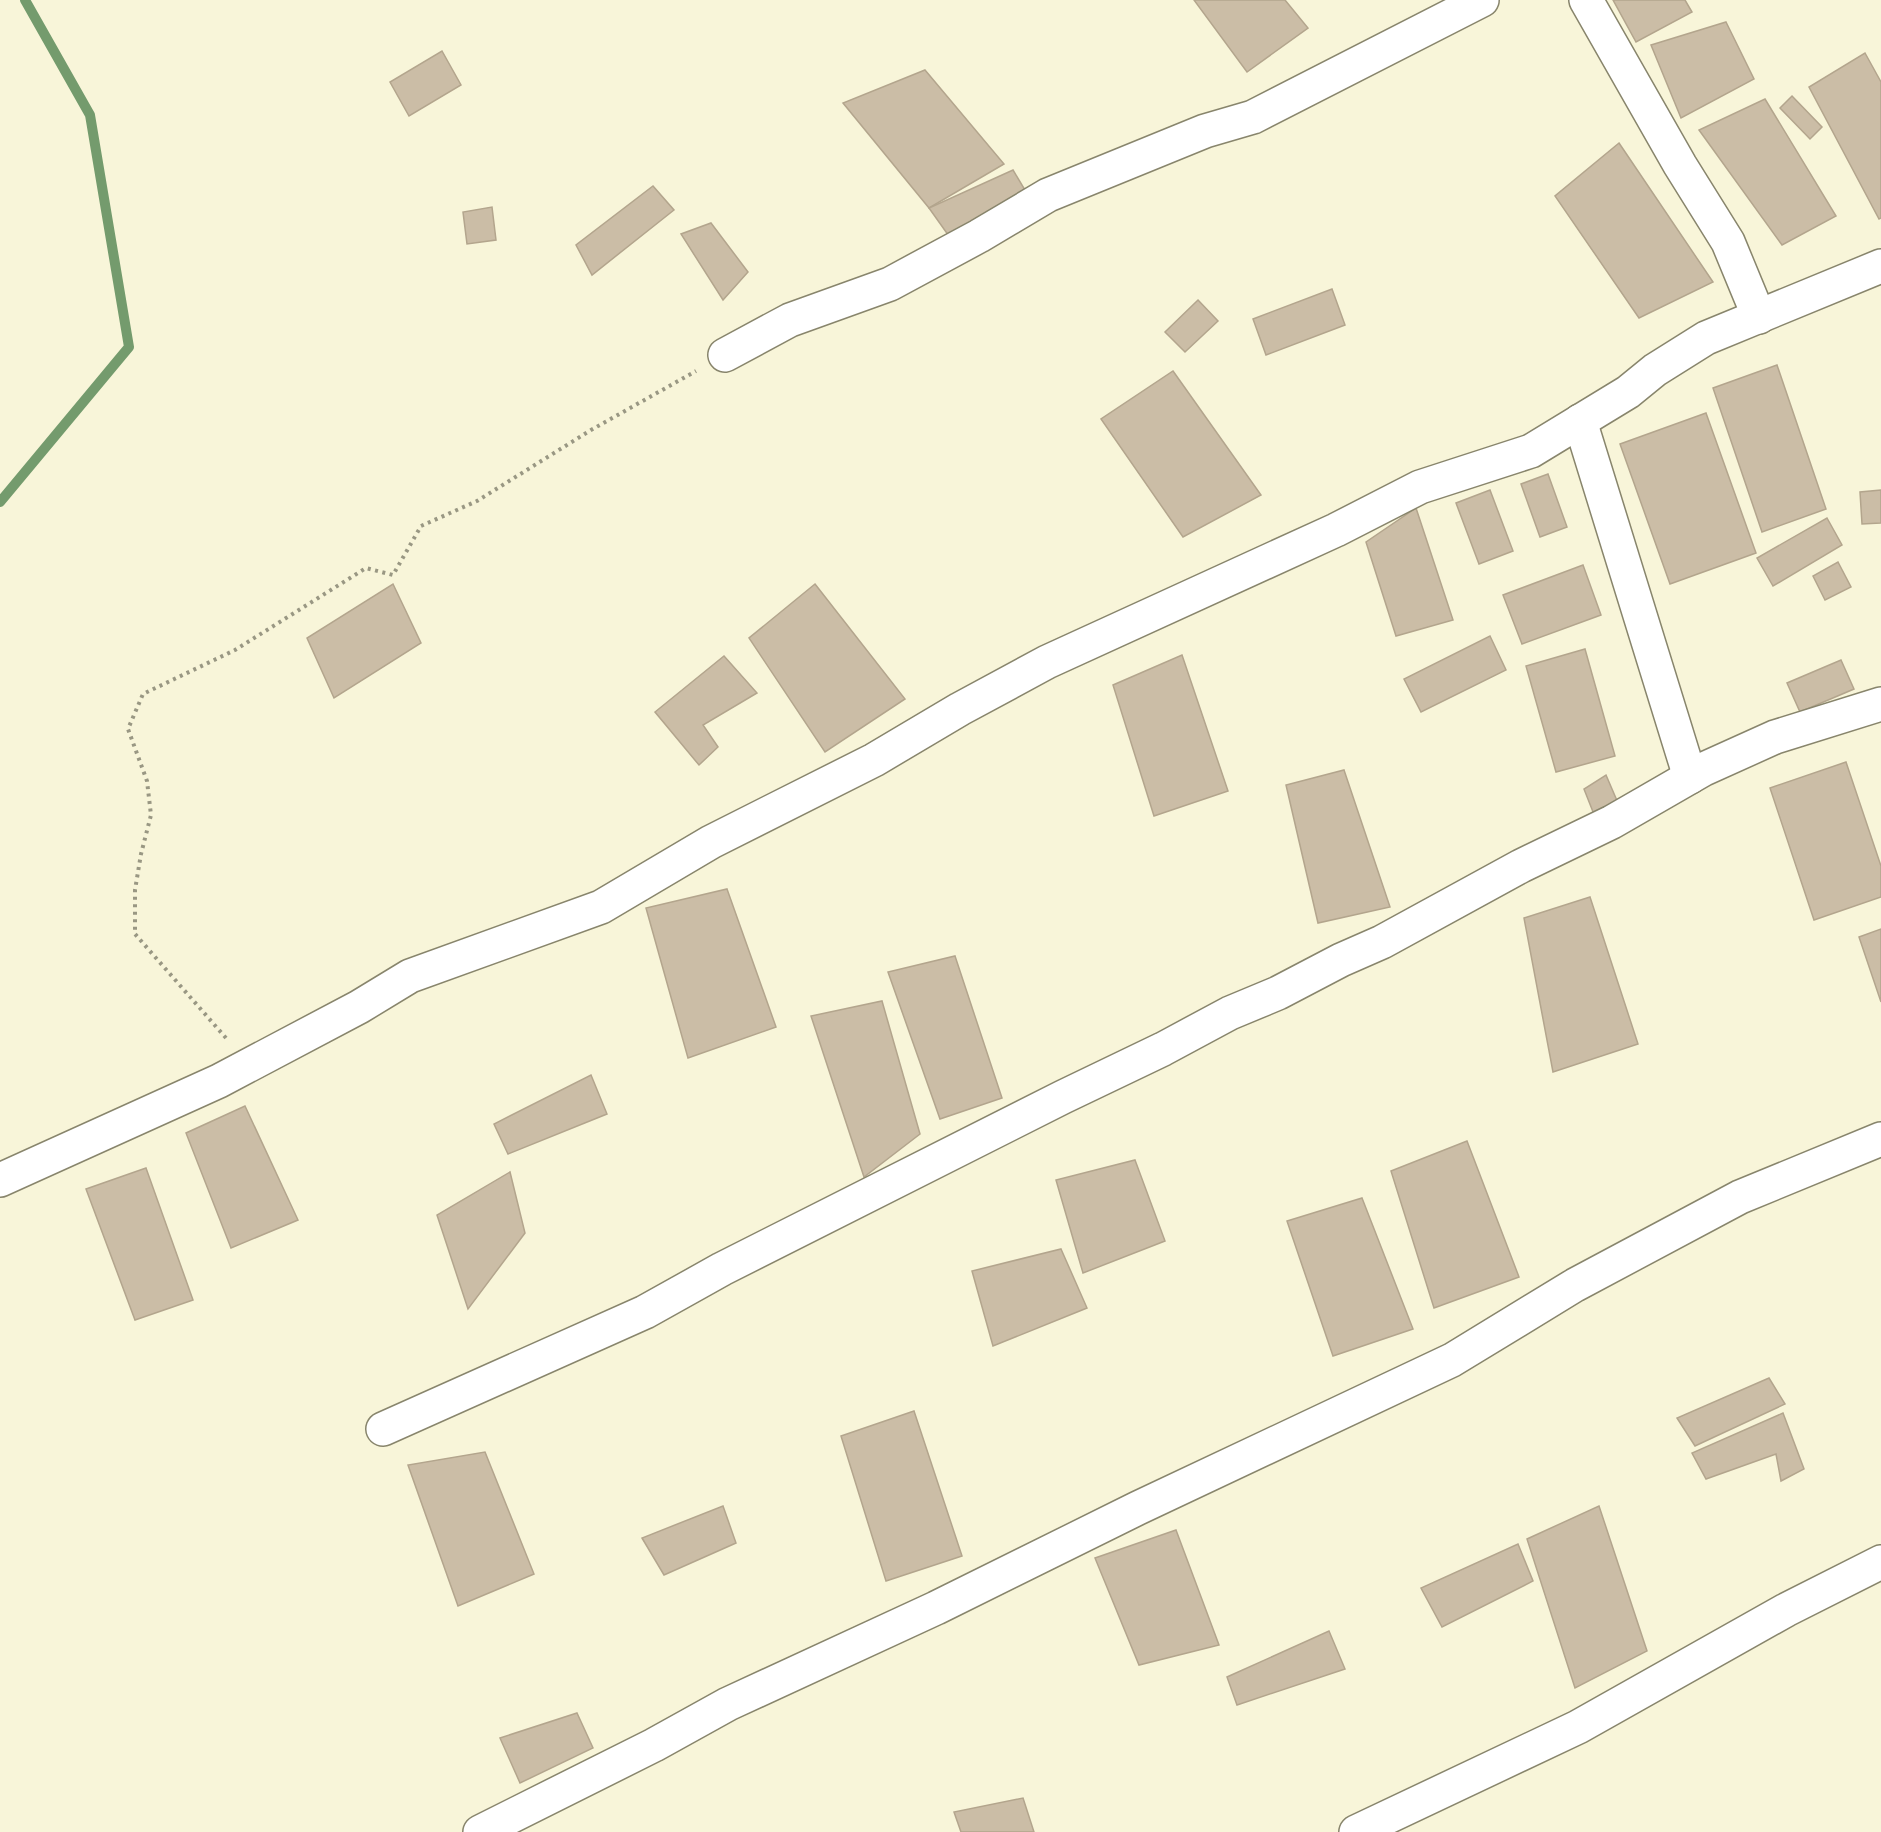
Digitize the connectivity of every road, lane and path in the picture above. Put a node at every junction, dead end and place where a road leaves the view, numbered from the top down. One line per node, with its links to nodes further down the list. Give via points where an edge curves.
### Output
1 (1482, 0): 5 (street, via 1253,117 1205,131 1048,195 890,284 790,320)
2 (1586, 0): 4 (street, via 1728,242)
3 (1881, 266): 4 (street)
4 (1759, 317): 6 (street, via 1706,338)
5 (725, 355): 9 (path, via 591,429 477,501 421,526 393,575 366,568 235,650 143,694 128,729 147,781 151,815 135,890 135,934)
6 (1580, 421): 8 (street); 9 (street, via 1531,451 1420,487 1336,530 1047,662 856,770 711,842 601,907 410,976)
7 (1881, 704): 8 (street, via 1775,737)
8 (1690, 777): 12 (street, via 1382,942 1230,1012 722,1269 645,1312)
9 (250, 1065): 11 (street)
10 (1881, 1138): 14 (street, via 1740,1197 1575,1285 1452,1360 728,1704)
11 (0, 1180)
12 (383, 1429)
13 (1881, 1562): 15 (street, via 1786,1610 1578,1727)
14 (480, 1832)
15 (1356, 1832)

